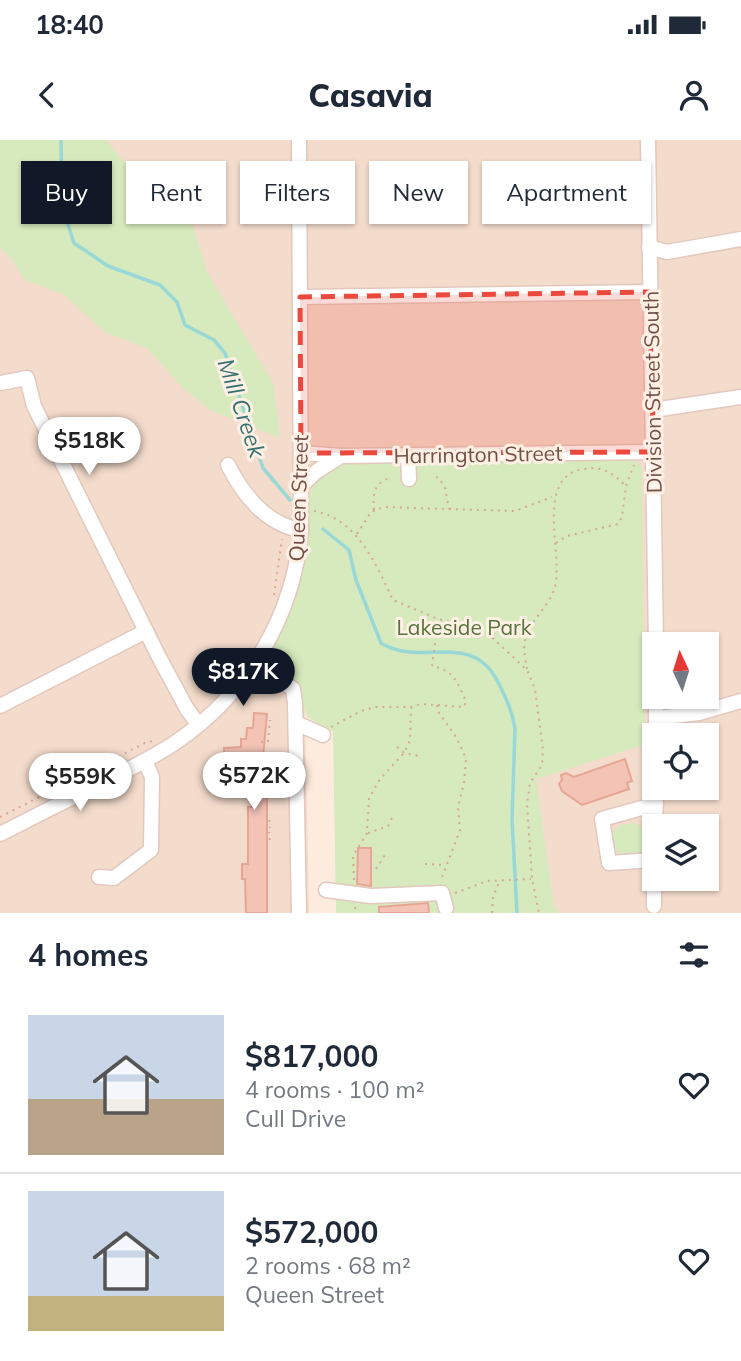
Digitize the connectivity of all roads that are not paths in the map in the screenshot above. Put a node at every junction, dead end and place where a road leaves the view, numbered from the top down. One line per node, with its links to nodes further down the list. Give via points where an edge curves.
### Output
1 (299, 140): 6 (street, Queen Street)
2 (648, 140): 4 (street, Division Street South)
3 (741, 239): 4 (street, via 667,252)
4 (649, 247): 5 (street, Division Street South)
5 (649, 292): 6 (street); 9 (street, Division Street South)
6 (300, 297): 11 (street, Queen Street)
7 (0, 383): 18 (street, via 27,378 34,406)
8 (741, 397): 9 (street)
9 (653, 410): 10 (street, Division Street South)
10 (654, 452): 12 (street, Harrington Street); 19 (street, Division Street South)
11 (301, 453): 13 (street, Harrington Street); 16 (street, Queen Street)
12 (408, 455): 13 (street, Harrington Street); 15 (street)
13 (341, 456): 16 (street)
14 (228, 466): 17 (street, via 230,482 259,509 290,529)
15 (409, 479)
16 (301, 486): 17 (street, Queen Street)
17 (301, 530): 20 (street, Queen Street, via 288,598)
18 (146, 631): 22 (street); 27 (street)
19 (656, 632)
20 (256, 663): 25 (street, via 293,689); 27 (street, Queen Street)
21 (741, 701): 24 (street, via 699,713)
22 (0, 706)
23 (656, 709): 24 (street)
24 (656, 718): 26 (street)
25 (296, 723): 28 (street); 40 (street)
26 (656, 723)
27 (198, 724): 29 (street, Queen Street)
28 (326, 731)
29 (145, 761): 33 (street, Queen Street); 35 (street, via 152,777 151,850 114,878)
30 (656, 800): 31 (street)
31 (656, 804): 32 (street); 34 (street, via 602,819 609,863)
32 (656, 814)
33 (0, 834)
34 (642, 861)
35 (99, 877)
36 (326, 890): 39 (street, via 398,896 442,893)
37 (654, 891): 38 (street)
38 (654, 906)
39 (446, 908)
40 (299, 913)

